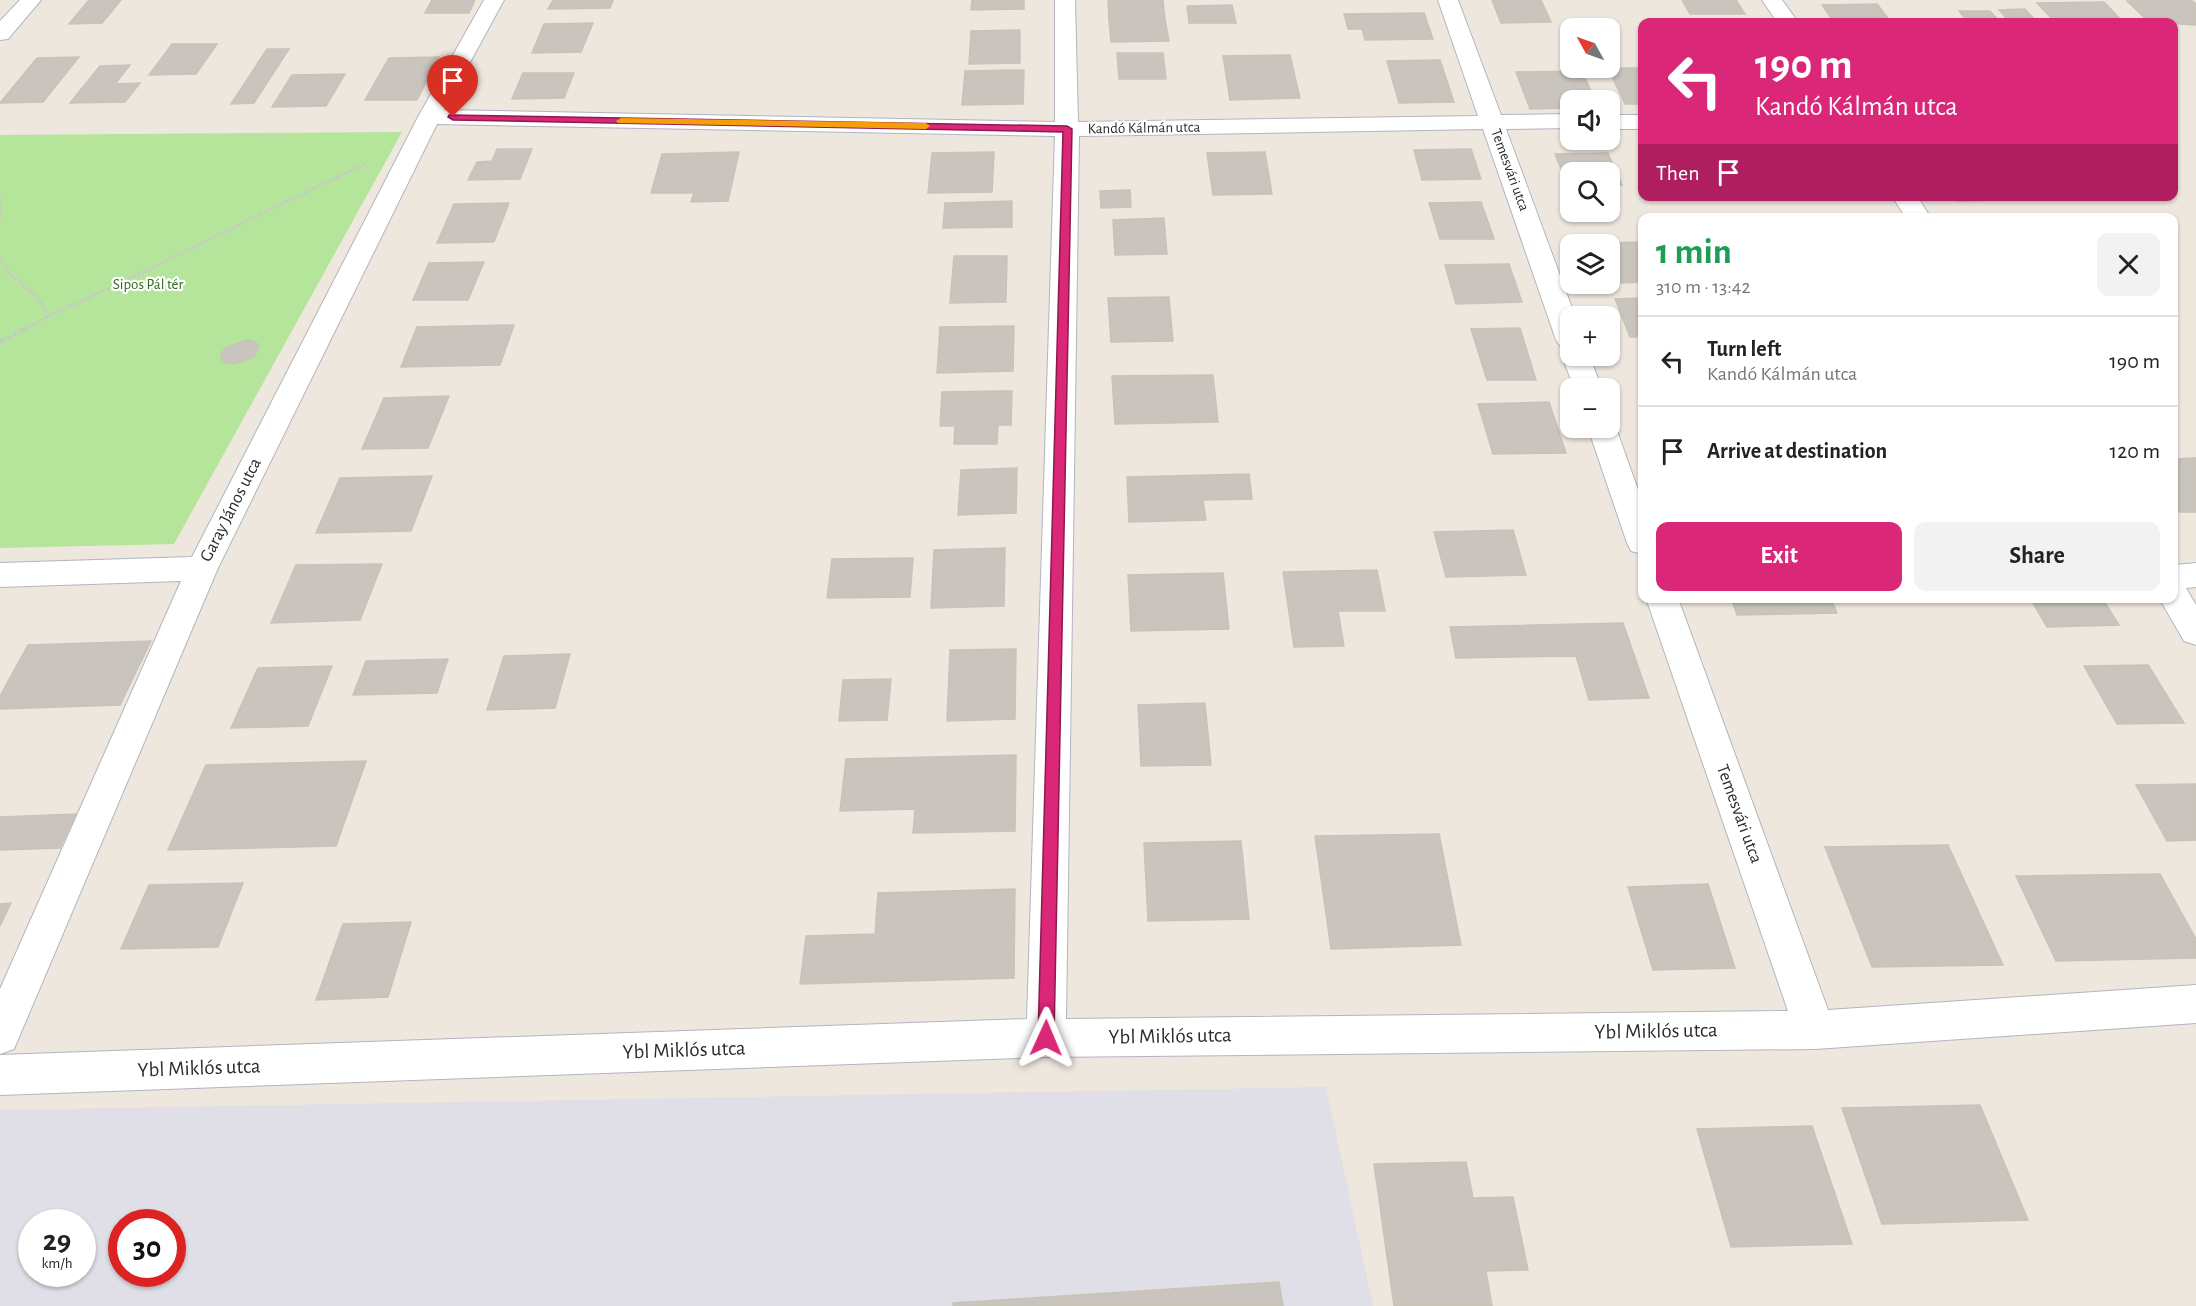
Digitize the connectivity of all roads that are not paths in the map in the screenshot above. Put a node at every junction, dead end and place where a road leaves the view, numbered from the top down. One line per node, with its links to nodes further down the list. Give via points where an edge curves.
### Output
1 (31, 0): 7 (street)
2 (494, 0): 8 (street, Garay János utca)
3 (1065, 0): 13 (street)
4 (1448, 0): 9 (street, Temesvári utca)
5 (1772, 0): 6 (street)
6 (1784, 18)
7 (0, 34)
8 (429, 117): 13 (street, Kandó Kálmán utca); 17 (street, Garay János utca)
9 (1493, 121): 10 (street, Kandó Kálmán utca); 13 (street, Kandó Kálmán utca); 14 (street, Temesvári utca)
10 (1560, 122)
11 (1620, 122): 12 (street)
12 (1638, 122)
13 (1067, 129): 27 (street)
14 (1560, 312)
15 (1605, 438): 16 (street)
16 (1638, 532)
17 (202, 568): 18 (street); 26 (street, Garay János utca)
18 (0, 575)
19 (2196, 575): 20 (street)
20 (2178, 577)
21 (1664, 603): 25 (street, Temesvári utca)
22 (2178, 603): 23 (street)
23 (2196, 632)
24 (2196, 1004): 25 (street, Ybl Miklós utca)
25 (1815, 1030): 27 (street, Ybl Miklós utca)
26 (0, 1035)
27 (1046, 1038): 28 (street, Ybl Miklós utca)
28 (0, 1075)

